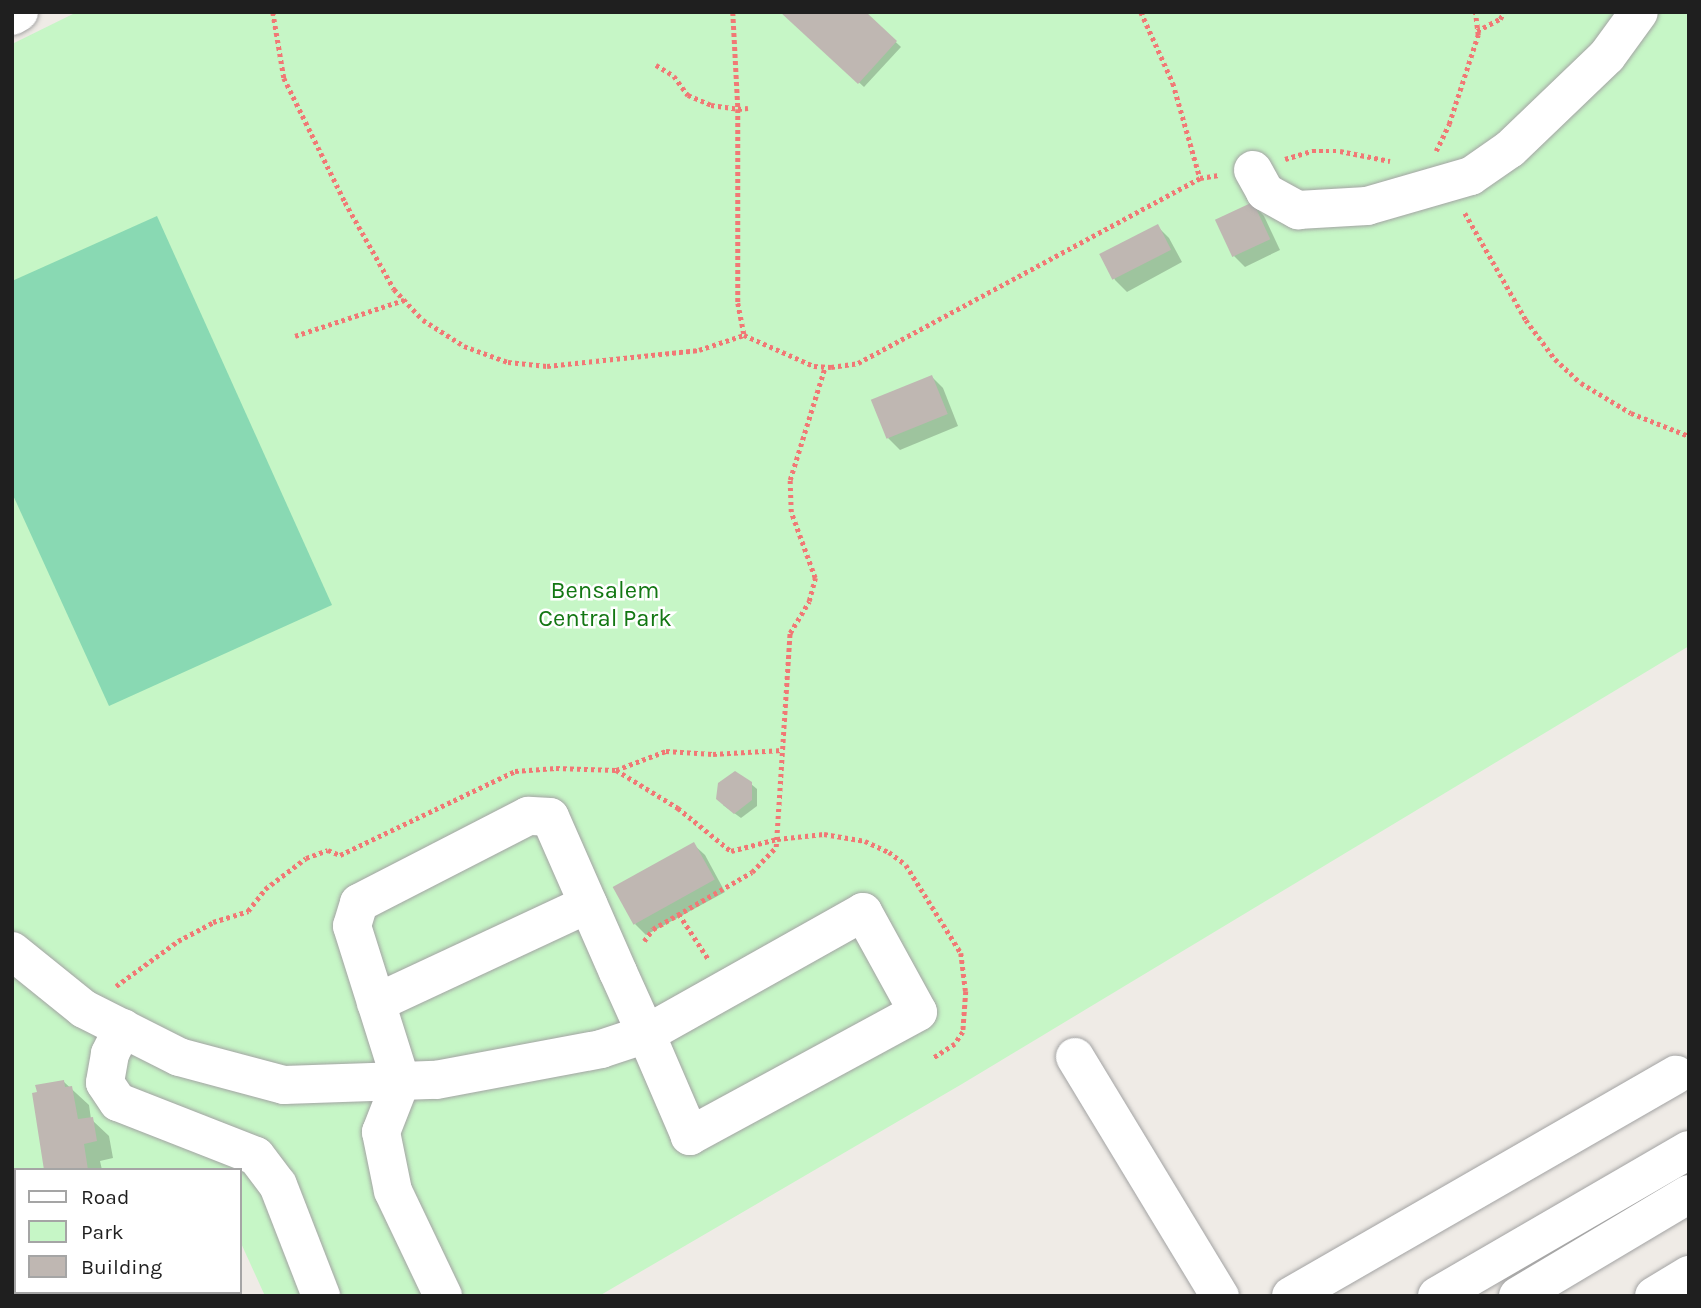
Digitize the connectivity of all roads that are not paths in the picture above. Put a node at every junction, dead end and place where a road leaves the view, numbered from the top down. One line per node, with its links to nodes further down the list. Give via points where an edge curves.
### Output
1 (19, 12): 3 (street)
2 (1639, 12): 4 (street, via 1607,56 1510,149 1471,176 1437,178 1367,206 1298,209 1265,192)
3 (12, 16)
4 (1253, 170)
5 (588, 904): 7 (street); 7 (street, via 550,817 528,816 359,903 352,926); 9 (street)
6 (12, 951): 8 (street, via 84,1009)
7 (376, 1003): 12 (street)
8 (123, 1028): 12 (street, via 179,1057 284,1085); 16 (street, via 110,1054 105,1083 118,1102 256,1156 278,1185)
9 (646, 1034): 9 (street, via 863,912 918,1012 690,1136); 12 (street, via 601,1049 436,1080)
10 (1075, 1057): 18 (street)
11 (1675, 1075): 19 (street)
12 (401, 1081): 17 (street, via 381,1132 383,1144 393,1191)
13 (1689, 1150): 20 (street)
14 (1689, 1194): 21 (street)
15 (1689, 1275): 22 (street)
16 (321, 1296)
17 (443, 1296)
18 (1220, 1296)
19 (1291, 1296)
20 (1437, 1296)
21 (1518, 1296)
22 (1654, 1296)

